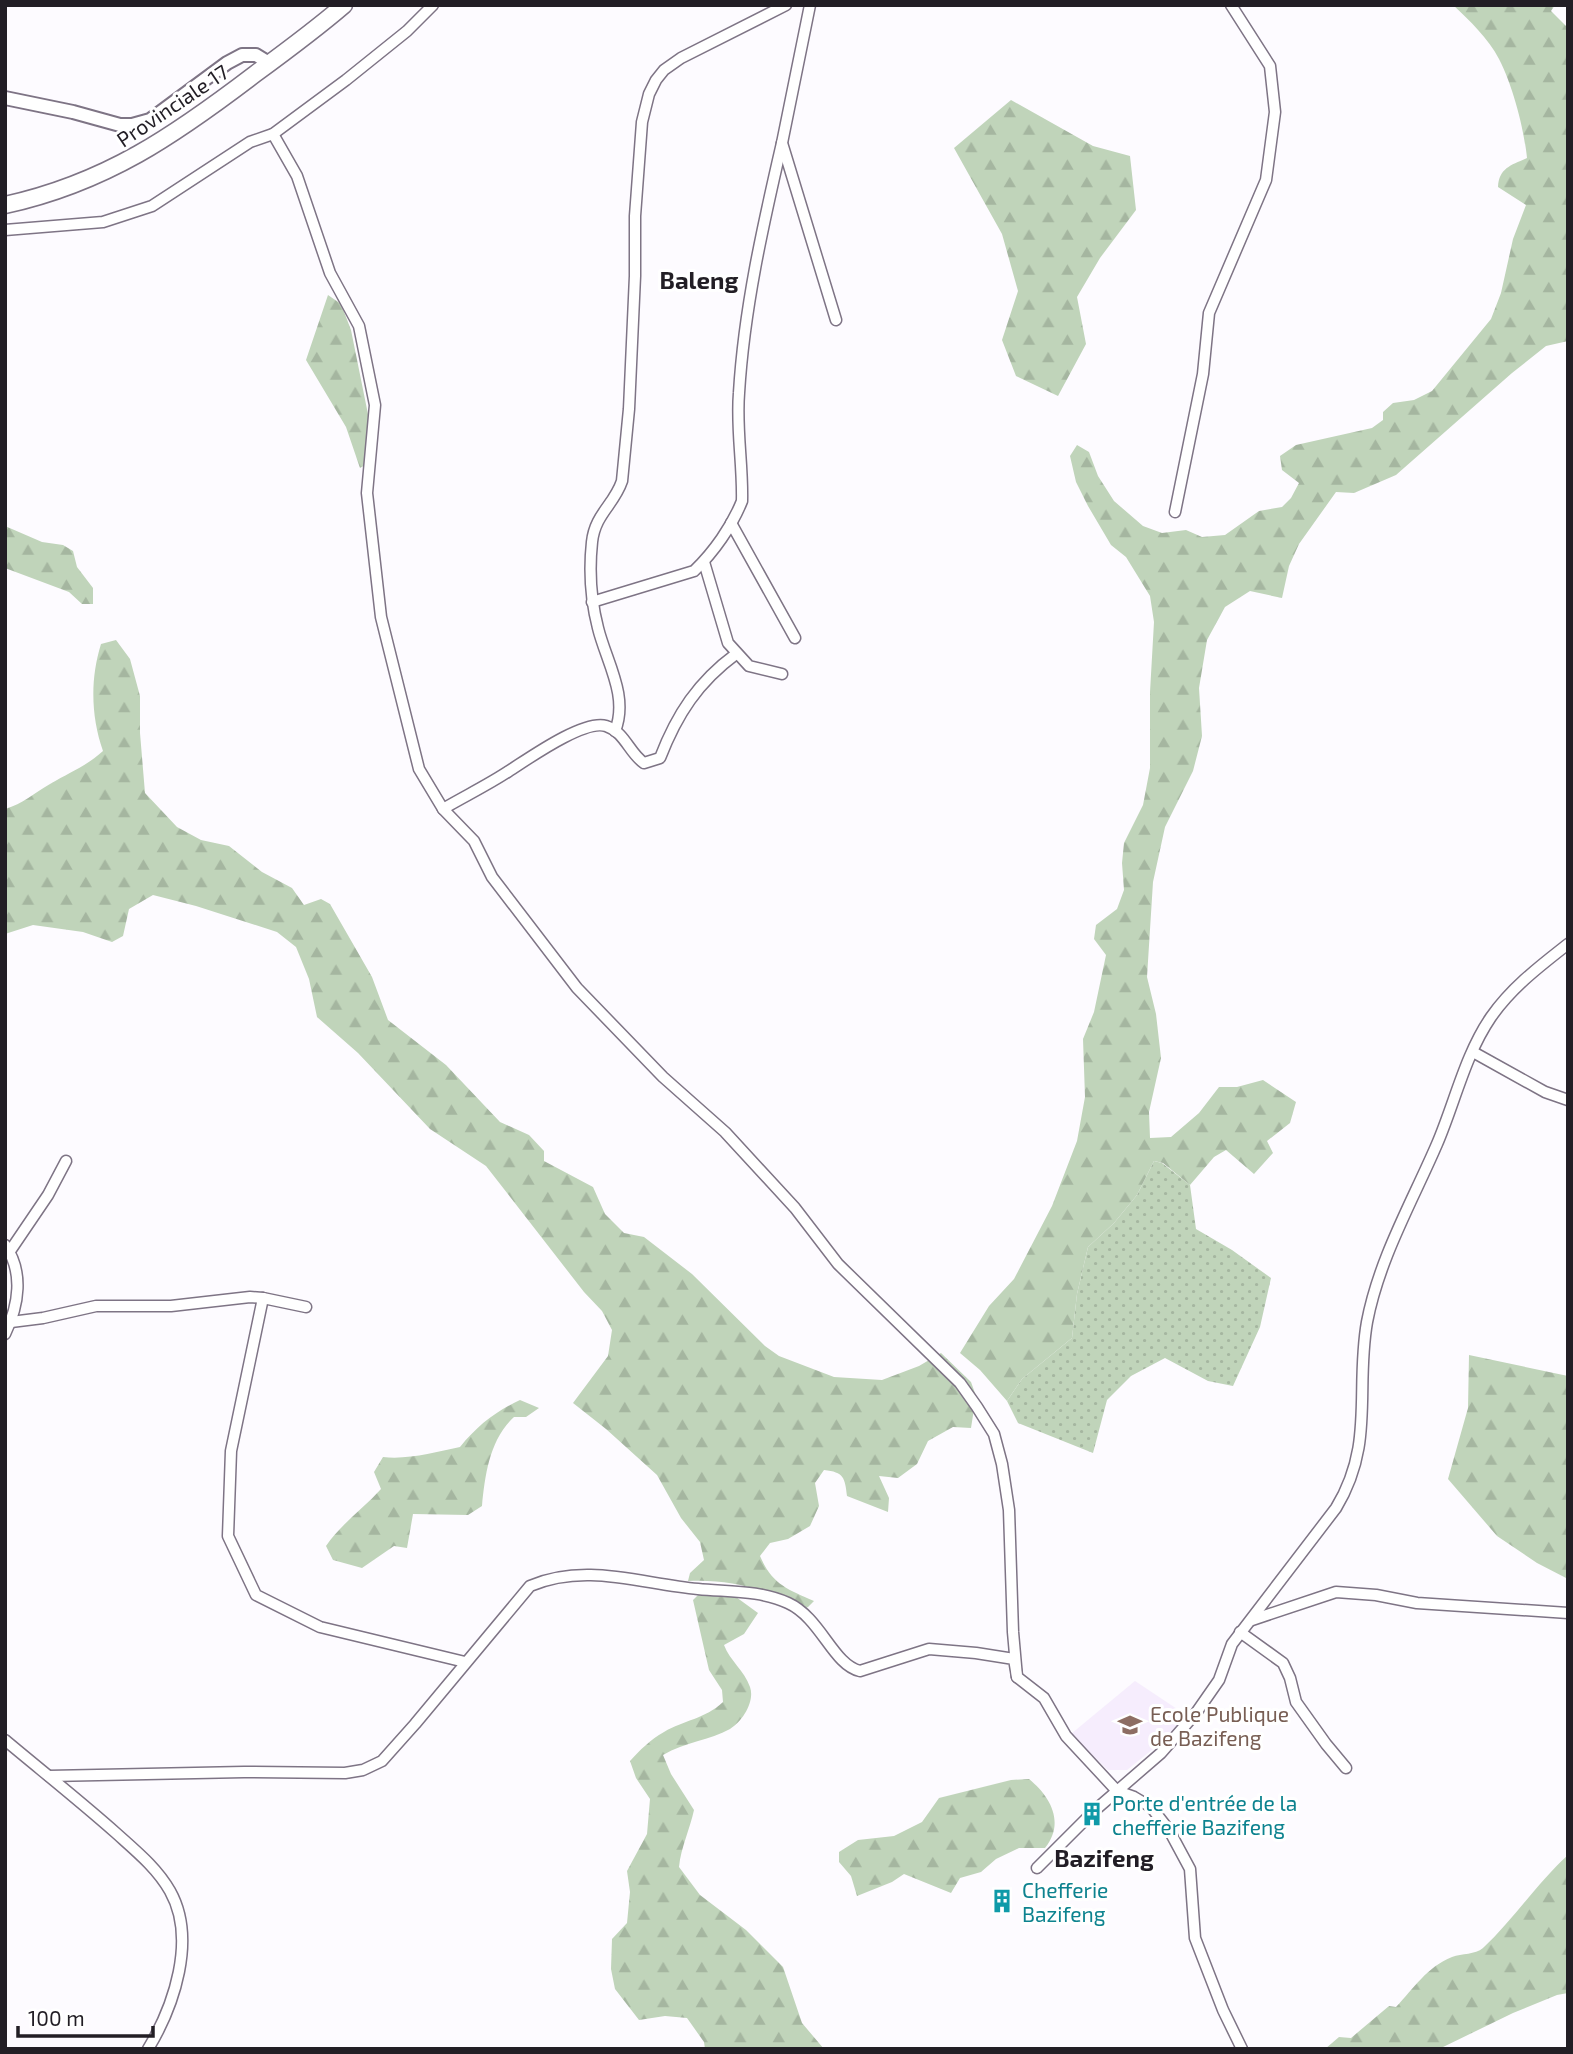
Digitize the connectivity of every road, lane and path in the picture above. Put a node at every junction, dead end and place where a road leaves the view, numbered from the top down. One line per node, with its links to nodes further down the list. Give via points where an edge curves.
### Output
1 (344, 5): 6 (main road, Provinciale 17)
2 (433, 5): 8 (street, via 356,72)
3 (786, 5): 16 (street, via 681,58 664,70 649,94 642,122 635,216 622,481 596,522)
4 (810, 5): 9 (street)
5 (1231, 5): 13 (street, via 1270,66 1275,112 1266,180 1209,313 1203,374)
6 (269, 63): 7 (street, via 256,55 242,55 150,120 132,125); 10 (main road, Provinciale 17, via 169,137 125,163 55,192)
7 (5, 98)
8 (272, 134): 11 (street, via 250,142 152,206 103,222); 21 (street, via 297,176 330,273 359,326 375,405 367,493 382,617 419,769)
9 (782, 143): 12 (street); 14 (street, via 743,343 738,395 742,501)
10 (5, 205)
11 (5, 230)
12 (836, 320)
13 (1175, 512)
14 (731, 523): 15 (street); 17 (street)
15 (704, 562): 16 (street, via 694,571); 18 (street, via 728,643)
16 (592, 602): 20 (street, via 621,709)
17 (795, 638)
18 (736, 654): 19 (street, via 749,666); 20 (street, via 713,671 687,704 671,728 660,758 644,763 637,759)
19 (782, 674)
20 (615, 731): 21 (street, via 591,726 530,756)
21 (443, 809): 35 (street, via 474,841 492,877 577,988 663,1077 725,1132 795,1208 838,1264 960,1383 977,1407 994,1434 1009,1510)
22 (1568, 944): 23 (street, via 1520,982 1501,1004)
23 (1473, 1052): 24 (street); 32 (street, via 1374,1289 1354,1474 1336,1508)
24 (1568, 1100)
25 (66, 1161): 26 (street)
26 (7, 1248): 29 (street, via 18,1270 17,1305)
27 (263, 1298): 28 (street); 29 (street, via 171,1306 96,1306); 34 (street, via 231,1451 228,1536 256,1595 320,1626)
28 (306, 1307)
29 (11, 1322): 30 (street)
30 (5, 1334)
31 (1568, 1613): 32 (street, via 1428,1604 1336,1592)
32 (1252, 1620): 33 (street)
33 (1240, 1632): 37 (street, via 1283,1663 1296,1702); 39 (street, via 1219,1680 1196,1713 1161,1753)
34 (465, 1662): 35 (street, via 530,1586 551,1577 578,1574 735,1591 789,1603 816,1624 842,1662 860,1671 942,1649 1014,1660); 38 (street, via 382,1761 363,1770)
35 (1017, 1677): 39 (street, via 1044,1698 1066,1737)
36 (5, 1740): 38 (street)
37 (1346, 1768)
38 (49, 1776): 41 (street, via 157,1871 172,1894 179,1921 178,1978 170,2007)
39 (1117, 1791): 40 (street); 42 (street, via 1151,1807 1183,1853 1190,1869 1195,1938)
40 (1038, 1868)
41 (148, 2049)
42 (1241, 2049)

